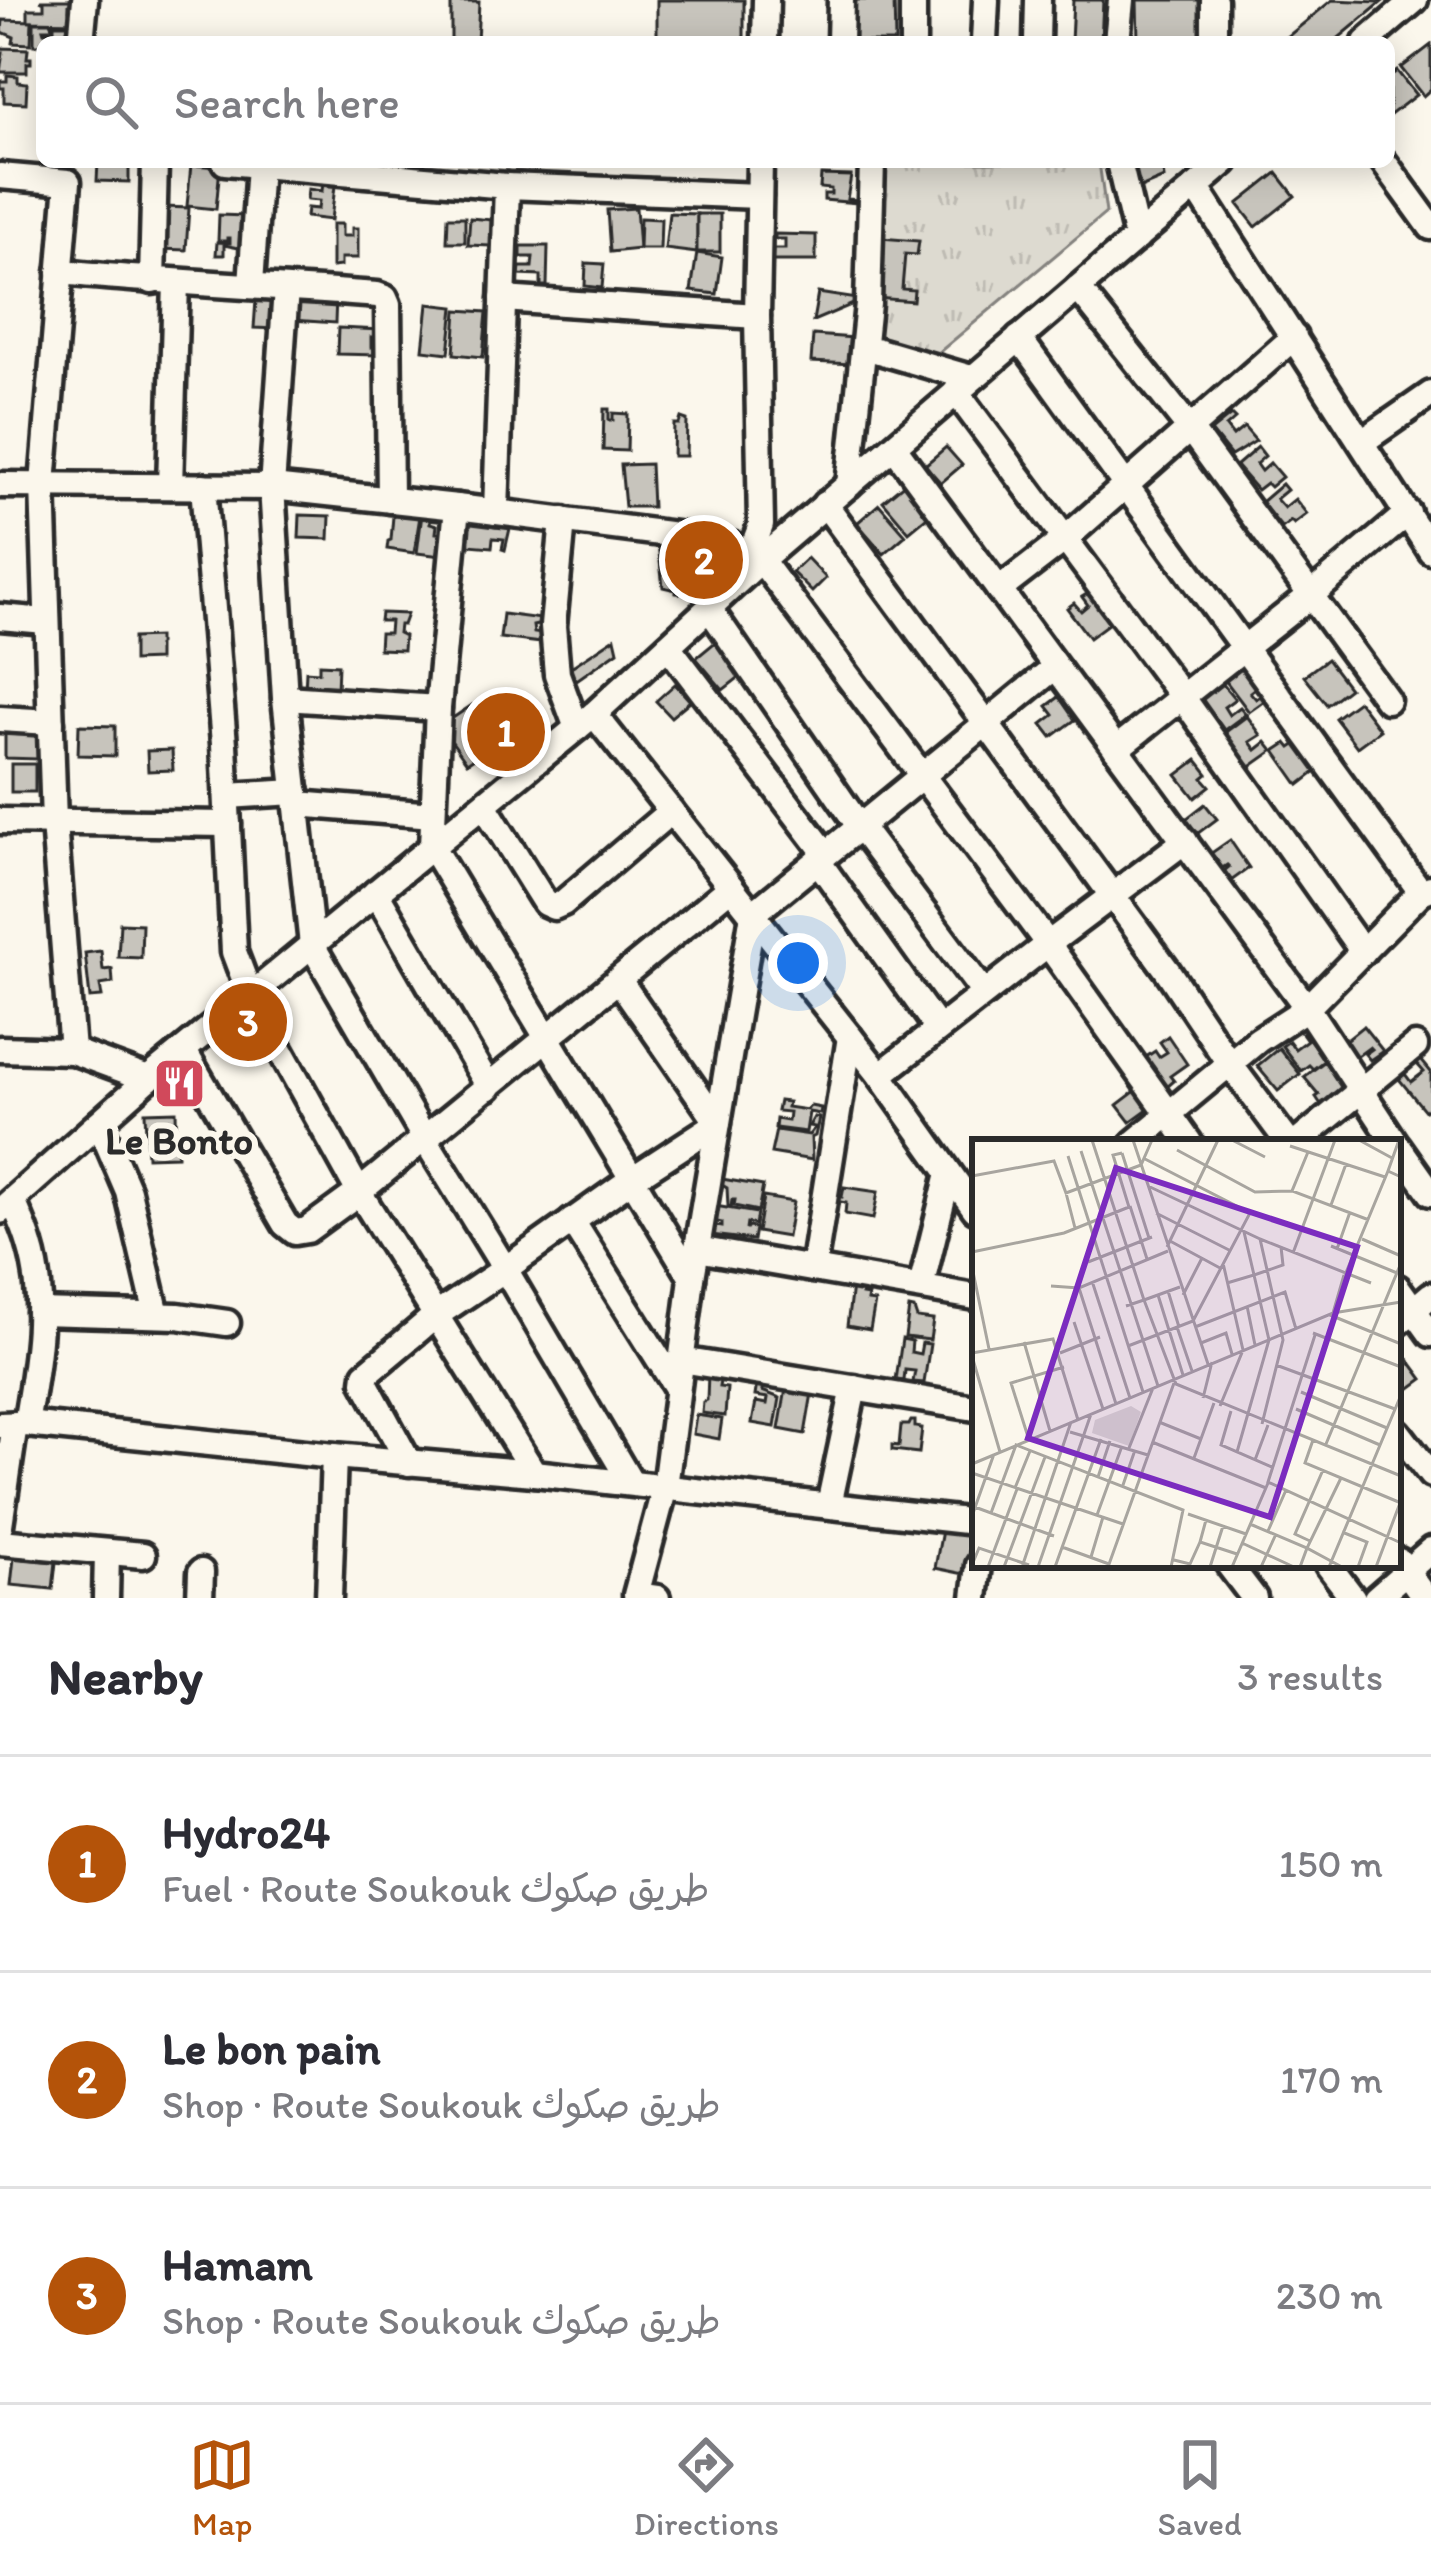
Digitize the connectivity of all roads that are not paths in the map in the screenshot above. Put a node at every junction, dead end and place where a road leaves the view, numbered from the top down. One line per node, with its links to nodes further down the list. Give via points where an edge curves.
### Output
1 (85, 0): 10 (street)
2 (766, 0): 11 (street)
3 (841, 0): 12 (street)
4 (913, 0): 13 (street)
5 (986, 0): 14 (street)
6 (1038, 0): 15 (street)
7 (1121, 0): 16 (street)
8 (1214, 0): 17 (street)
9 (1414, 0): 18 (street)
10 (82, 36)
11 (765, 36)
12 (840, 36)
13 (913, 36)
14 (984, 36)
15 (1037, 36)
16 (1118, 36)
17 (1214, 36)
18 (1373, 36)
19 (155, 168): 35 (street)
20 (259, 168): 36 (street)
21 (294, 168): 29 (street)
22 (760, 168): 31 (street)
23 (872, 168): 43 (street)
24 (1120, 168): 33 (street)
25 (1218, 168): 30 (street)
26 (1388, 168): 32 (street)
27 (69, 172): 28 (street); 34 (street)
28 (0, 176)
29 (507, 186): 31 (street); 39 (street)
30 (1196, 187): 33 (street); 42 (street)
31 (759, 196): 40 (street)
32 (1431, 227)
33 (1137, 238): 37 (street)
34 (61, 272): 35 (street); 49 (street)
35 (164, 281): 36 (street); 53 (street)
36 (251, 285): 38 (street)
37 (1078, 288): 41 (street); 46 (street)
38 (286, 289): 55 (street); 56 (street, via 376,295 388,304)
39 (503, 299): 40 (street); 59 (street)
40 (758, 316): 64 (street, via 760,525)
41 (1019, 338): 44 (street); 52 (street)
42 (1294, 338): 46 (street); 47 (street)
43 (865, 347): 44 (street); 50 (street)
44 (963, 385): 48 (street); 62 (street)
45 (1431, 394): 47 (street)
46 (1190, 429): 52 (street); 66 (street)
47 (1362, 442): 60 (street)
48 (894, 447): 50 (street); 65 (street)
49 (43, 484): 51 (street); 53 (street); 69 (street)
50 (849, 484): 57 (street)
51 (0, 485)
52 (1126, 485): 62 (street); 71 (street)
53 (170, 486): 54 (street)
54 (203, 486): 55 (street); 83 (street)
55 (272, 488): 56 (street); 74 (street)
56 (390, 500): 58 (street)
57 (826, 505): 64 (street); 80 (street)
58 (457, 507): 59 (street); 76 (street)
59 (496, 512): 61 (street)
60 (1408, 513): 63 (street); 66 (street)
61 (563, 520): 64 (street, via 692,537); 78 (street, via 557,674)
62 (1065, 539): 65 (street); 73 (street)
63 (1431, 551)
64 (753, 556): 67 (street); 82 (street)
65 (999, 590): 72 (street)
66 (1311, 595): 71 (street); 75 (street)
67 (709, 608): 70 (street); 91 (street)
68 (0, 617): 69 (street)
69 (46, 621): 79 (street)
70 (668, 646): 78 (street); 94 (street)
71 (1245, 647): 73 (street); 96 (street)
72 (1055, 667): 80 (street); 81 (street)
73 (1181, 695): 81 (street); 102 (street)
74 (285, 698): 76 (street); 84 (street)
75 (1387, 700)
76 (437, 708): 87 (street)
77 (0, 719): 79 (street)
78 (586, 721): 85 (street); 86 (street)
79 (51, 722): 89 (street)
80 (986, 724): 82 (street); 98 (street)
81 (1116, 749): 92 (street)
82 (921, 776): 91 (street); 101 (street)
83 (227, 796): 84 (street); 90 (street)
84 (296, 798): 87 (street); 100 (street)
85 (484, 805): 86 (street, via 554,907); 93 (street)
86 (671, 811): 95 (street)
87 (433, 815): 93 (street)
88 (0, 821): 89 (street)
89 (54, 823): 90 (street); 112 (street)
90 (228, 824): 105 (street, via 234,952)
91 (859, 826): 94 (street); 104 (street)
92 (1185, 841): 98 (street); 106 (street)
93 (432, 847): 97 (street); 109 (street)
94 (822, 857): 99 (street); 107 (street)
95 (731, 887): 99 (street); 103 (street)
96 (1426, 890): 102 (street)
97 (376, 892): 100 (street); 117 (street)
98 (1111, 896): 101 (street); 114 (street)
99 (753, 914): 108 (street); 121 (street)
100 (312, 944): 105 (street); 122 (street)
101 (1048, 944): 104 (street); 119 (street)
102 (1363, 952): 106 (street)
103 (619, 980): 109 (street); 121 (street)
104 (984, 993): 107 (street)
105 (250, 997): 113 (street); 131 (street)
106 (1307, 1008): 114 (street); 118 (street)
107 (938, 1030): 115 (street)
108 (850, 1036): 115 (street); 138 (street)
109 (548, 1040): 117 (street); 130 (street)
110 (1415, 1046): 118 (street)
111 (0, 1049): 112 (street)
112 (72, 1051): 116 (street)
113 (184, 1051): 116 (street); 131 (street, via 285,1224 307,1230)
114 (1229, 1063): 119 (street); 125 (street)
115 (880, 1075): 129 (street)
116 (148, 1079): 120 (street)
117 (489, 1087): 122 (street)
118 (1360, 1090): 126 (street); 127 (street)
119 (1169, 1114): 123 (street); 124 (street)
120 (99, 1123): 133 (street); 144 (street, via 128,1191)
121 (718, 1123): 130 (street); 136 (street)
122 (424, 1138): 131 (street); 137 (street)
123 (1139, 1139)
124 (1187, 1139)
125 (1286, 1139)
126 (1302, 1139)
127 (1393, 1139)
128 (1401, 1151): 132 (street)
129 (949, 1173): 134 (street); 140 (street)
130 (632, 1178): 135 (street); 139 (street)
131 (359, 1192): 145 (street)
132 (1431, 1193)
133 (10, 1196): 143 (street, via 34,1258)
134 (972, 1205)
135 (572, 1221): 137 (street); 149 (street)
136 (697, 1249): 138 (street); 139 (street)
137 (505, 1268): 145 (street); 158 (street)
138 (813, 1269): 140 (street)
139 (692, 1278): 148 (street)
140 (921, 1287): 141 (street)
141 (972, 1296)
142 (1414, 1310): 147 (street)
143 (39, 1312): 144 (street); 152 (street, via 36,1368)
144 (157, 1315): 146 (street)
145 (435, 1316): 155 (street, via 366,1374); 156 (street)
146 (226, 1323)
147 (1431, 1334)
148 (681, 1360): 149 (street); 150 (street)
149 (677, 1388): 159 (street)
150 (854, 1388): 151 (street); 160 (street)
151 (972, 1408)
152 (13, 1424): 154 (street); 162 (street)
153 (1401, 1436): 157 (street)
154 (334, 1456): 155 (street); 173 (street)
155 (409, 1462): 156 (street)
156 (534, 1473): 158 (street)
157 (1431, 1475)
158 (631, 1483): 159 (street)
159 (665, 1487): 160 (street); 174 (street, via 636,1595)
160 (829, 1505): 161 (street)
161 (972, 1522)
162 (0, 1525)
163 (0, 1542): 165 (street)
164 (1431, 1550): 167 (street)
165 (107, 1553): 166 (street); 172 (street)
166 (143, 1556)
167 (1402, 1565): 179 (street)
168 (979, 1568): 175 (street)
169 (1231, 1568): 176 (street)
170 (1330, 1568): 177 (street)
171 (1400, 1568): 178 (street)
172 (106, 1598)
173 (329, 1598)
174 (657, 1598)
175 (975, 1598)
176 (1254, 1598)
177 (1353, 1598)
178 (1376, 1598)
179 (1425, 1598)

